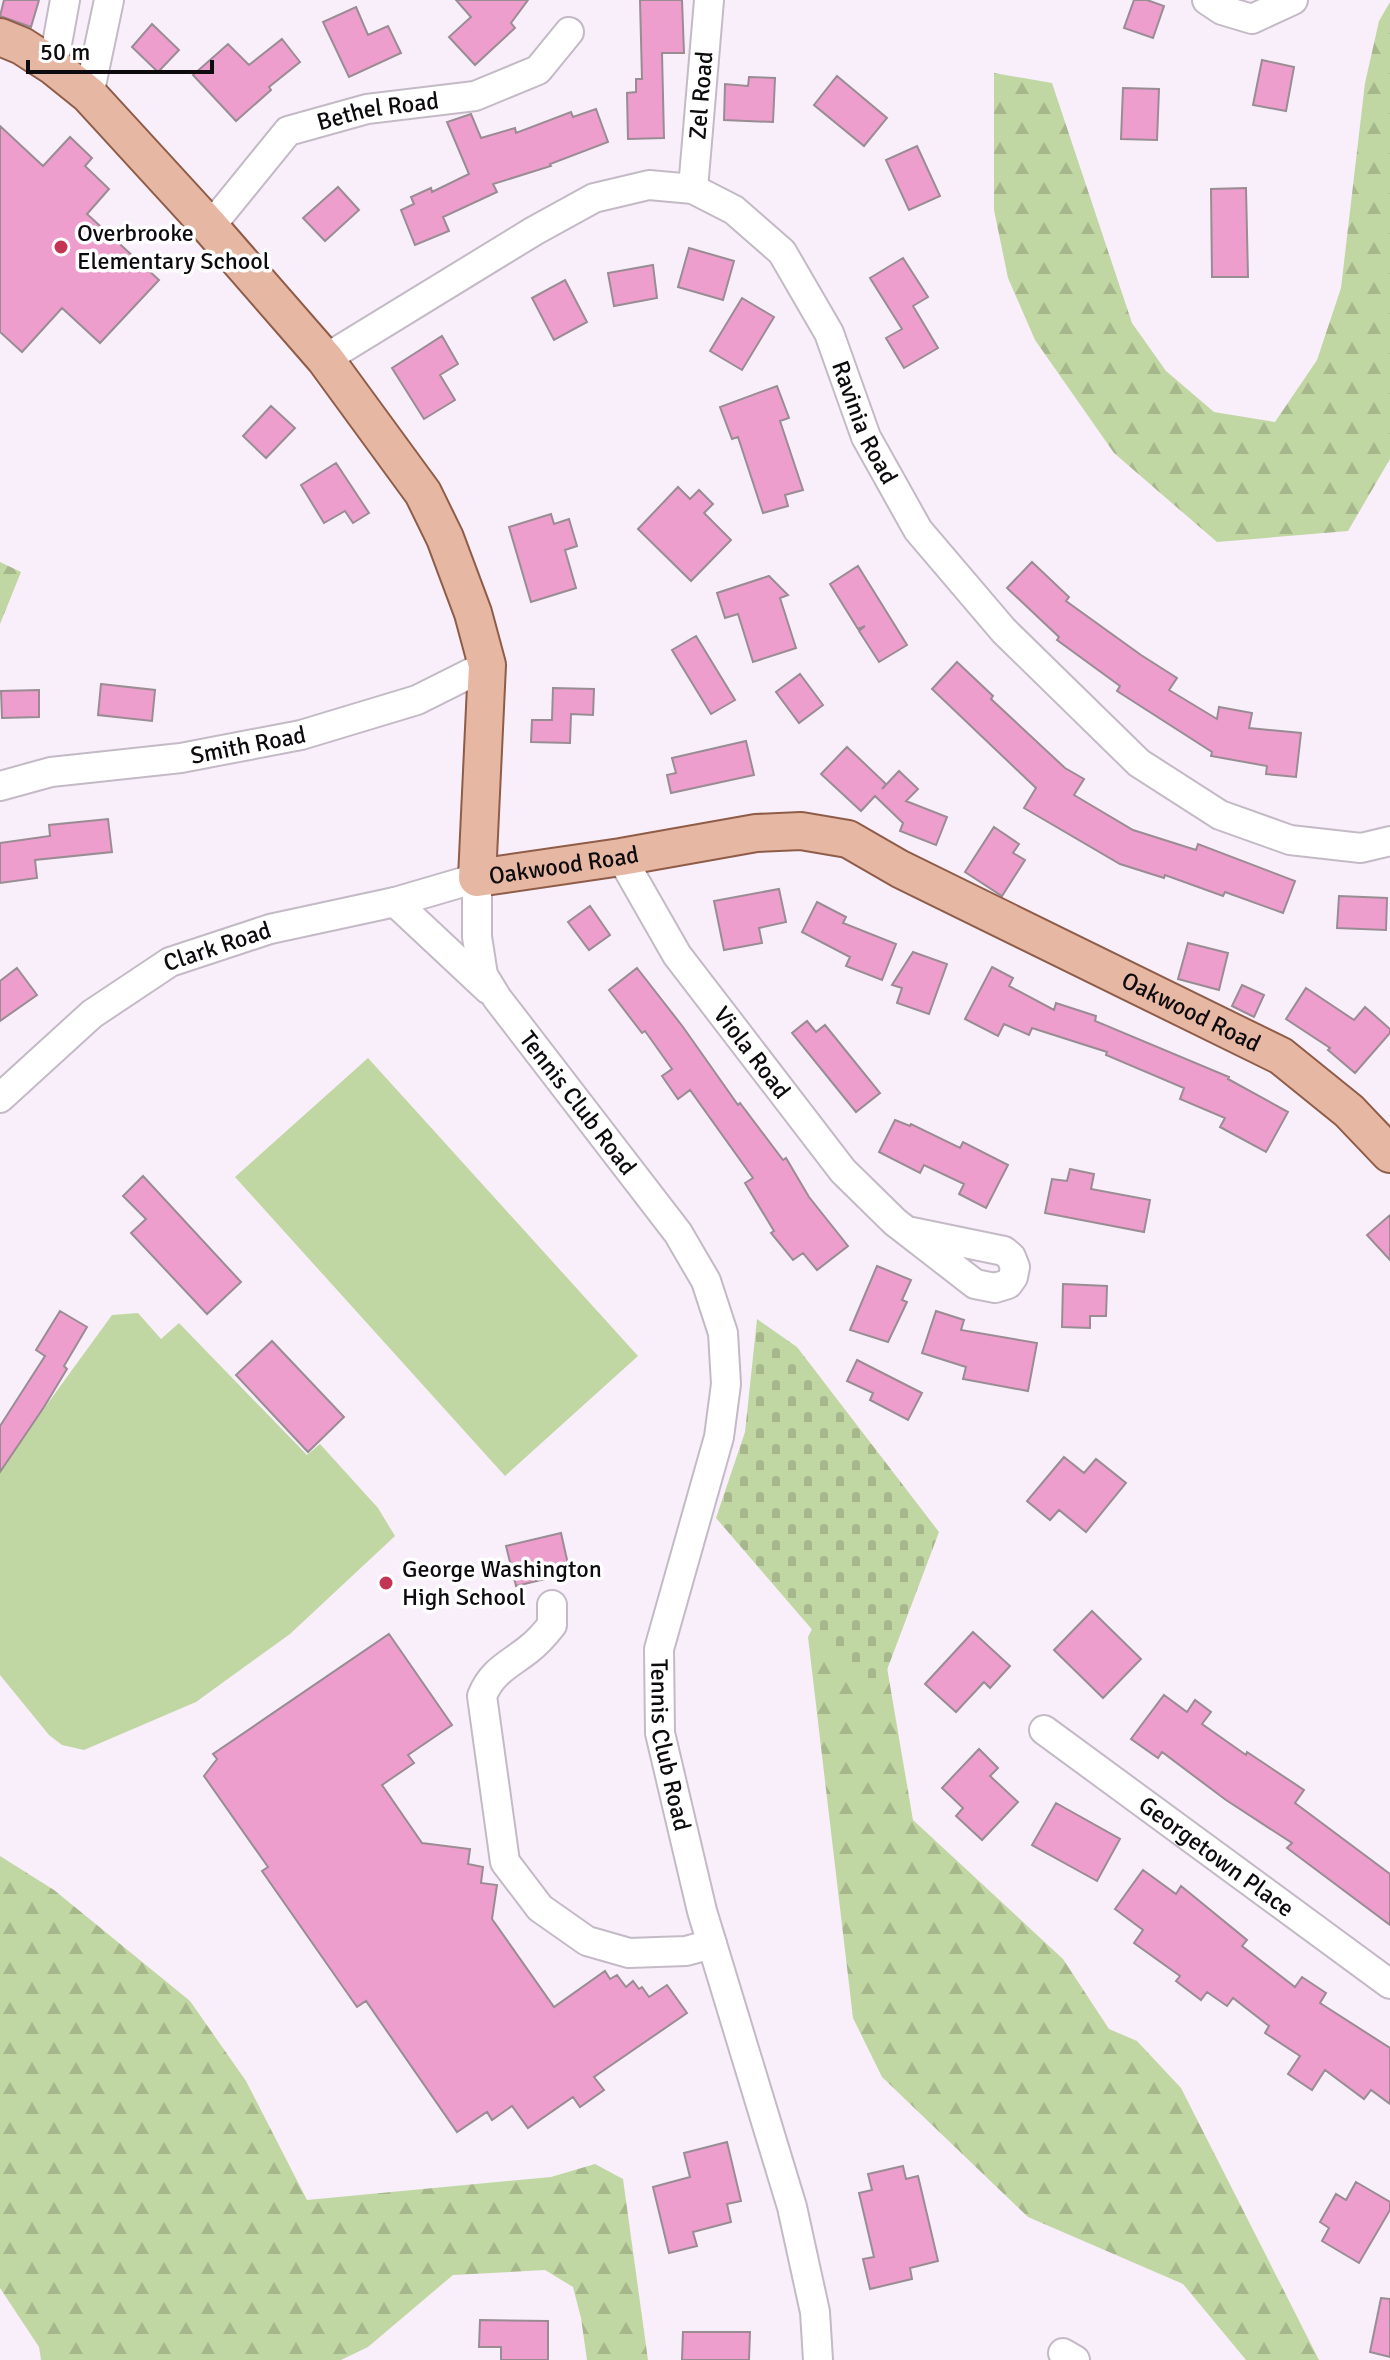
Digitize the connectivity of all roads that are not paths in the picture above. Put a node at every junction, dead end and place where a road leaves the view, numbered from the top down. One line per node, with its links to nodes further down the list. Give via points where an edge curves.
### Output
1 (65, 0): 8 (street)
2 (109, 0): 9 (street)
3 (709, 0): 10 (street, Zel Road)
4 (1207, 0): 5 (street, via 1252,19)
5 (1293, 0)
6 (569, 32): 11 (street, Bethel Road, via 538,70 475,96 367,109 288,131)
7 (0, 37): 8 (main road, Oakwood Road)
8 (53, 66): 9 (main road, Oakwood Road)
9 (89, 95): 11 (main road, Oakwood Road)
10 (693, 189): 12 (street, Ravinia Road, via 649,185 594,198); 15 (street, Ravinia Road, via 734,210 782,252 829,333 866,437 918,530 1004,631 1139,763 1220,815 1290,840 1361,848)
11 (210, 227): 12 (main road, Oakwood Road)
12 (325, 359): 13 (main road, Oakwood Road, via 423,493 473,613)
13 (487, 665): 14 (street, Smith Road, via 417,700 301,735 181,758 51,772); 17 (main road, Oakwood Road)
14 (0, 786)
15 (1390, 841)
16 (621, 857): 17 (main road, Oakwood Road); 21 (main road, Oakwood Road, via 756,833 801,831 848,839 1281,1056 1349,1111); 22 (street, Viola Road, via 677,955 843,1171)
17 (477, 878): 18 (street, Clark Road); 19 (street, Tennis Club Road, via 483,975)
18 (395, 902): 19 (street, Tennis Club Road); 20 (street, Clark Road, via 270,929 170,962 92,1014)
19 (497, 998): 25 (street, Tennis Club Road, via 678,1233 706,1281 723,1333 726,1384 719,1437 659,1649 660,1733)
20 (0, 1098)
21 (1390, 1154)
22 (907, 1231)
23 (552, 1605): 25 (street, via 552,1625 496,1671 482,1696 505,1862 540,1908 587,1941 629,1953 686,1951)
24 (1044, 1730): 26 (street, Georgetown Place)
25 (712, 1944): 27 (street, Tennis Club Road, via 792,2207 815,2312)
26 (1390, 1984)
27 (818, 2360)

